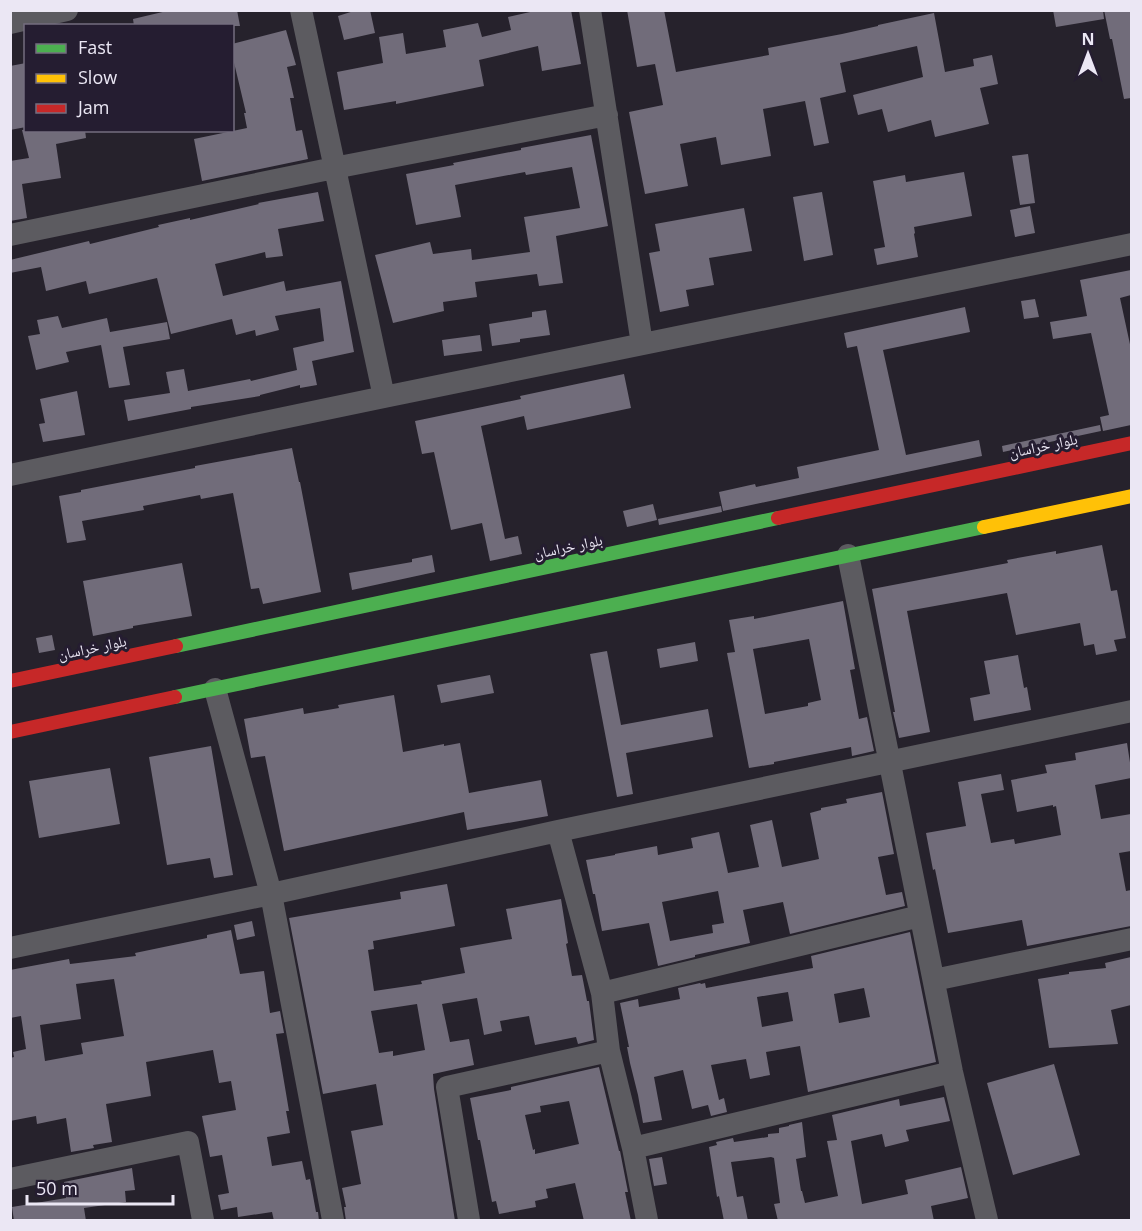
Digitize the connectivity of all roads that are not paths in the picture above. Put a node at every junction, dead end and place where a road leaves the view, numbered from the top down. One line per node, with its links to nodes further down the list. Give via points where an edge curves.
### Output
1 (67, 10): 4 (street)
2 (301, 10): 6 (street)
3 (590, 10): 5 (street)
4 (10, 23)
5 (607, 115): 6 (street); 9 (street)
6 (334, 168): 7 (street); 10 (street)
7 (10, 235)
8 (1131, 244): 9 (street)
9 (642, 344): 10 (street)
10 (384, 397): 12 (street)
11 (1131, 443): 15 (main road, بلوار خراسان, via 540,574)
12 (10, 475)
13 (1131, 496): 14 (main road)
14 (848, 555): 16 (main road, via 548,614); 19 (street)
15 (10, 681)
16 (215, 689): 18 (main road); 21 (street)
17 (1131, 711): 19 (street)
18 (10, 732)
19 (890, 762): 20 (street); 22 (street)
20 (558, 831): 21 (street); 26 (street)
21 (271, 894): 24 (street); 32 (street)
22 (921, 916): 25 (street); 26 (street)
23 (1131, 939): 25 (street)
24 (10, 948)
25 (934, 980): 28 (street)
26 (602, 993): 27 (street)
27 (609, 1051): 29 (street); 33 (street, via 447,1087)
28 (952, 1072): 29 (street); 35 (street)
29 (633, 1148): 34 (street)
30 (10, 1179): 31 (street, via 188,1142)
31 (203, 1221)
32 (333, 1221)
33 (469, 1221)
34 (646, 1221)
35 (987, 1221)

